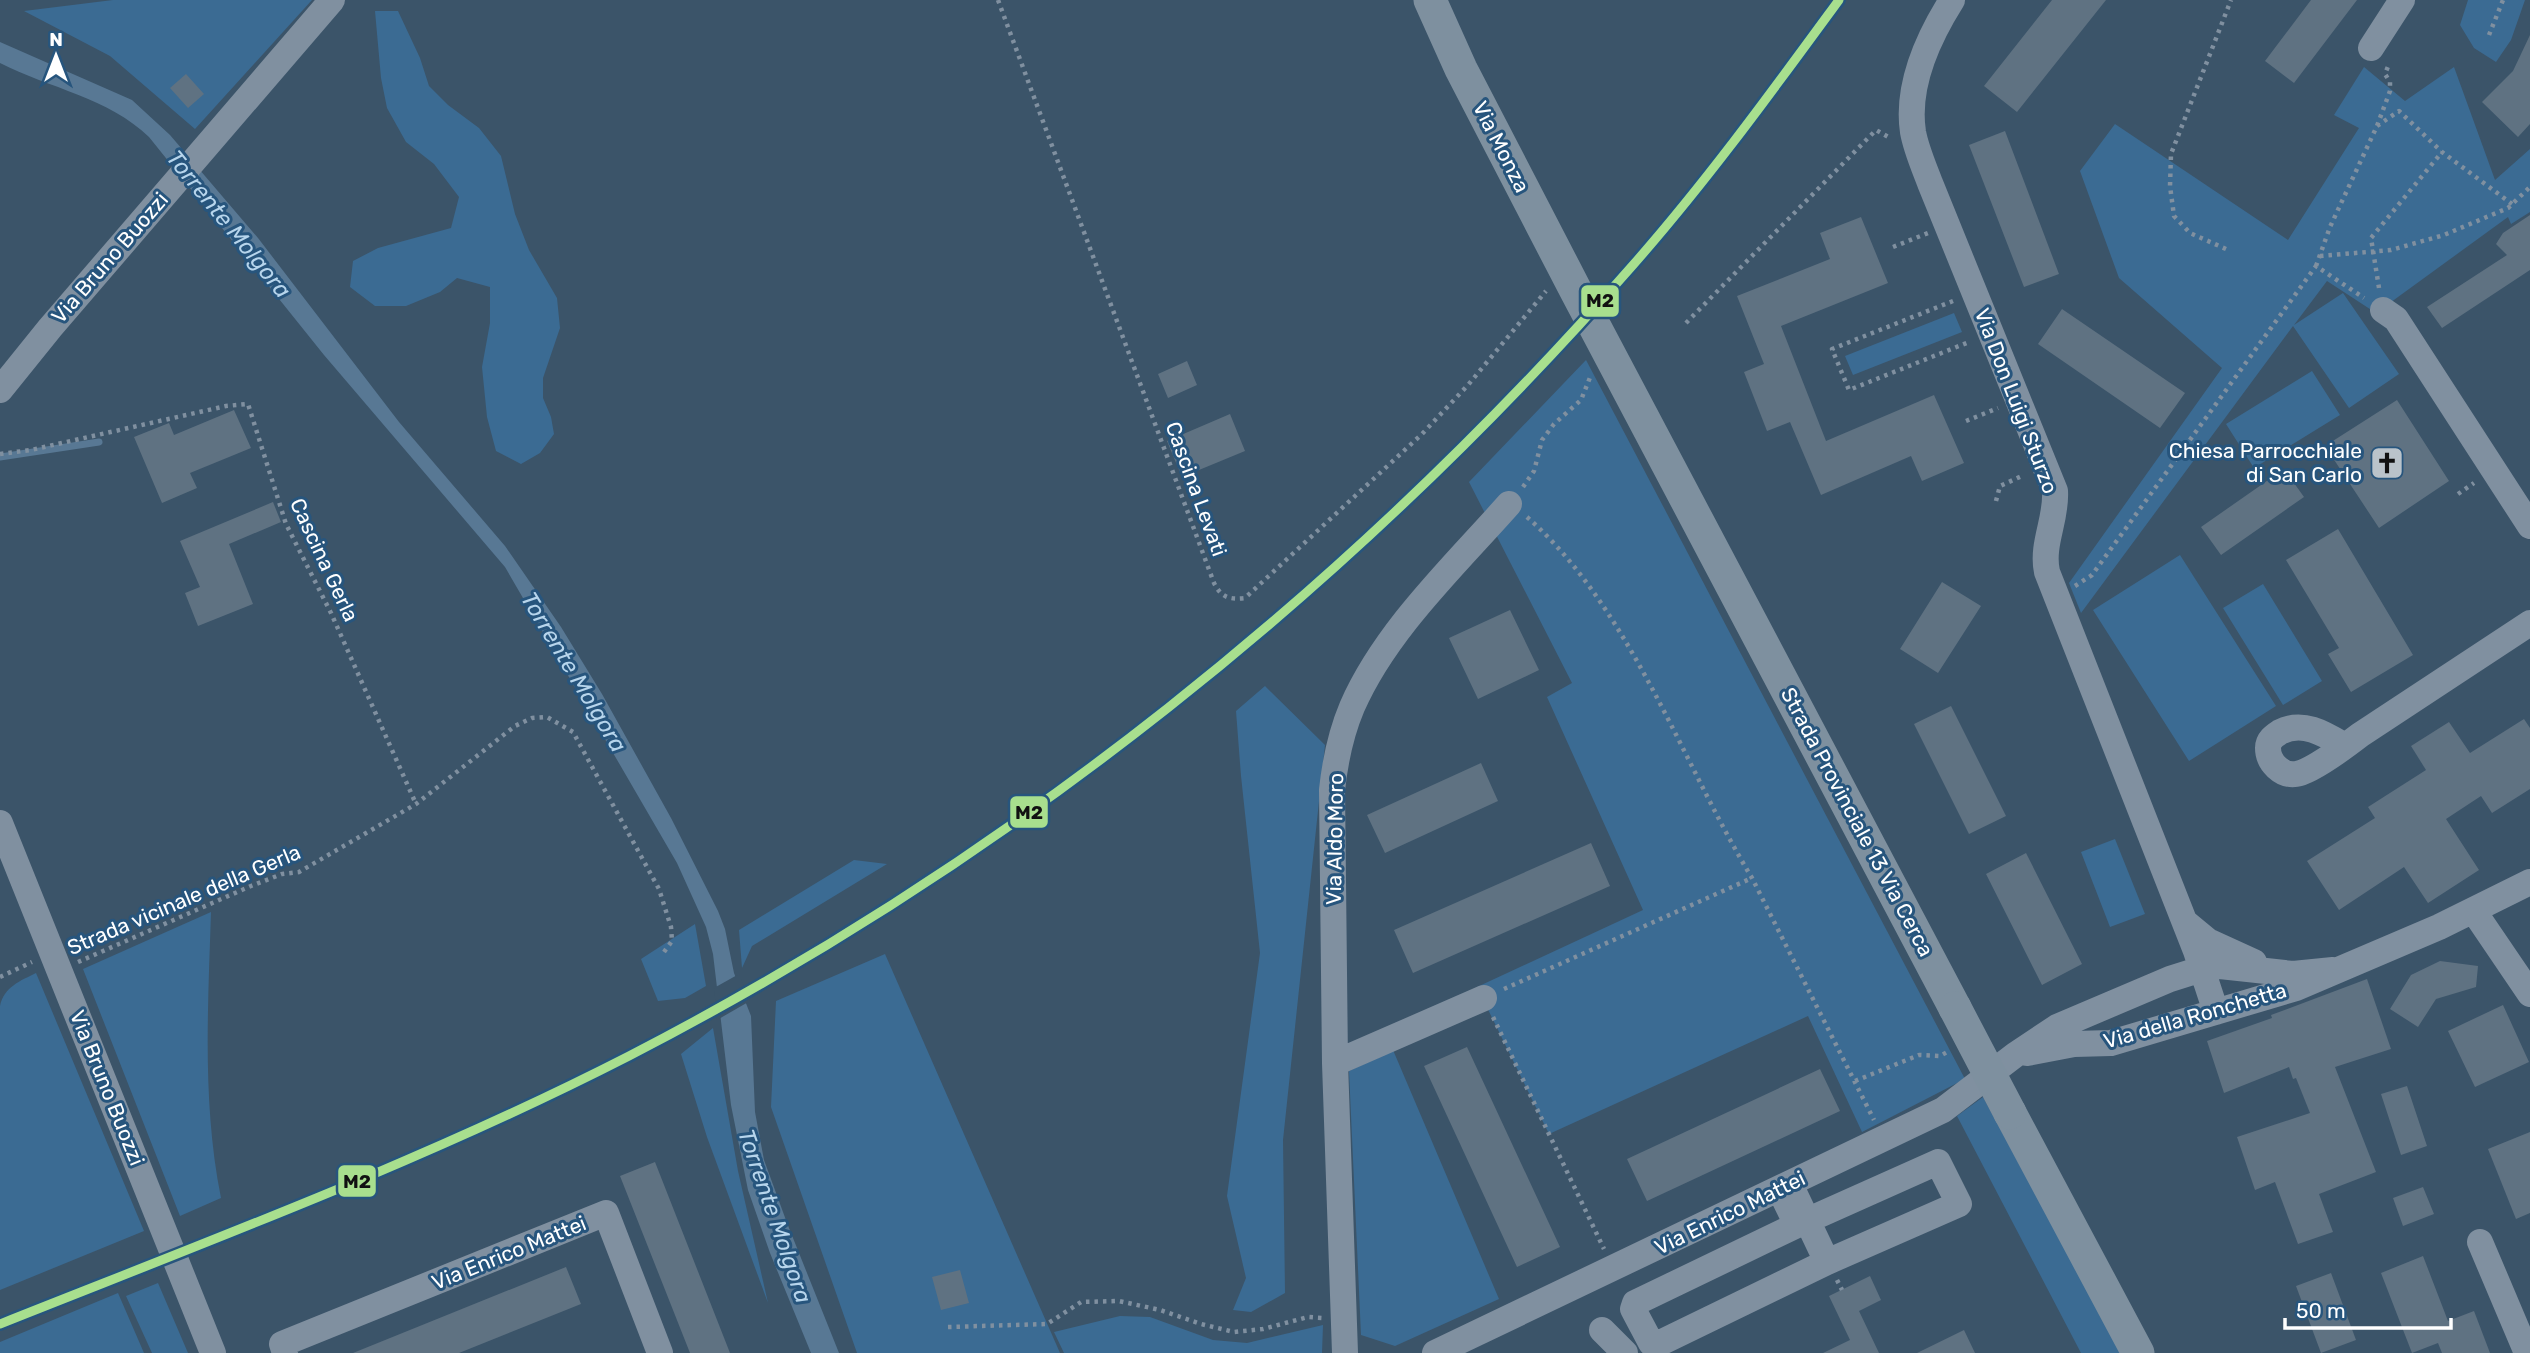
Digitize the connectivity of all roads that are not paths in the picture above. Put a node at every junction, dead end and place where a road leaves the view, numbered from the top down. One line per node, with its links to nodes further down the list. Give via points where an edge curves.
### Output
1 (332, 0): 8 (street, Via Bruno Buozzi)
2 (1430, 0): 6 (main road, Via Monza)
3 (1952, 0): 16 (street, Via Don Luigi Sturzo, via 1935,26 1919,66 1913,134 2055,491 2045,556 2047,572)
4 (2402, 0): 5 (street)
5 (2380, 55)
6 (1565, 287): 36 (main road, Strada Provinciale 13 Via Cerca, bridge, via 1594,324)
7 (2383, 310): 10 (street, via 2396,319)
8 (0, 390)
9 (1509, 504): 24 (street, Via Aldo Moro, via 1385,649 1347,720 1332,790)
10 (2530, 526)
11 (2530, 623): 12 (street)
12 (2344, 746)
13 (0, 823): 31 (street, Via Bruno Buozzi)
14 (2530, 882): 15 (street, Via della Ronchetta)
15 (2473, 910): 18 (street, Via della Ronchetta); 20 (street)
16 (2184, 921): 17 (street, Via Don Luigi Sturzo); 19 (street, via 2208,941)
17 (2202, 969): 19 (street, Via della Ronchetta, via 2234,966); 22 (street, Via Don Luigi Sturzo); 23 (street, Via della Ronchetta, via 2075,1018)
18 (2333, 970): 19 (street, Via della Ronchetta); 22 (street, Via della Ronchetta, via 2296,988)
19 (2275, 973)
20 (2530, 994)
21 (1484, 998): 24 (street)
22 (2216, 1012): 23 (street, Via della Ronchetta, via 2111,1043 2074,1044)
23 (2015, 1055): 25 (street, Via Enrico Mattei, via 1948,1107)
24 (1335, 1063): 30 (street, Via Aldo Moro)
25 (1785, 1187): 26 (street); 34 (street, Via Enrico Mattei)
26 (1802, 1223): 28 (street); 28 (street, via 1937,1162 1959,1204); 28 (street, via 1635,1303 1633,1309 1651,1343 1656,1345)
27 (2480, 1242): 37 (street)
28 (1828, 1262)
29 (1602, 1330): 35 (street)
30 (1344, 1343)
31 (213, 1353)
32 (285, 1353): 33 (street, Via Enrico Mattei, via 282,1344 606,1213)
33 (660, 1353)
34 (1435, 1353)
35 (1625, 1353)
36 (2138, 1353)
37 (2527, 1353)

